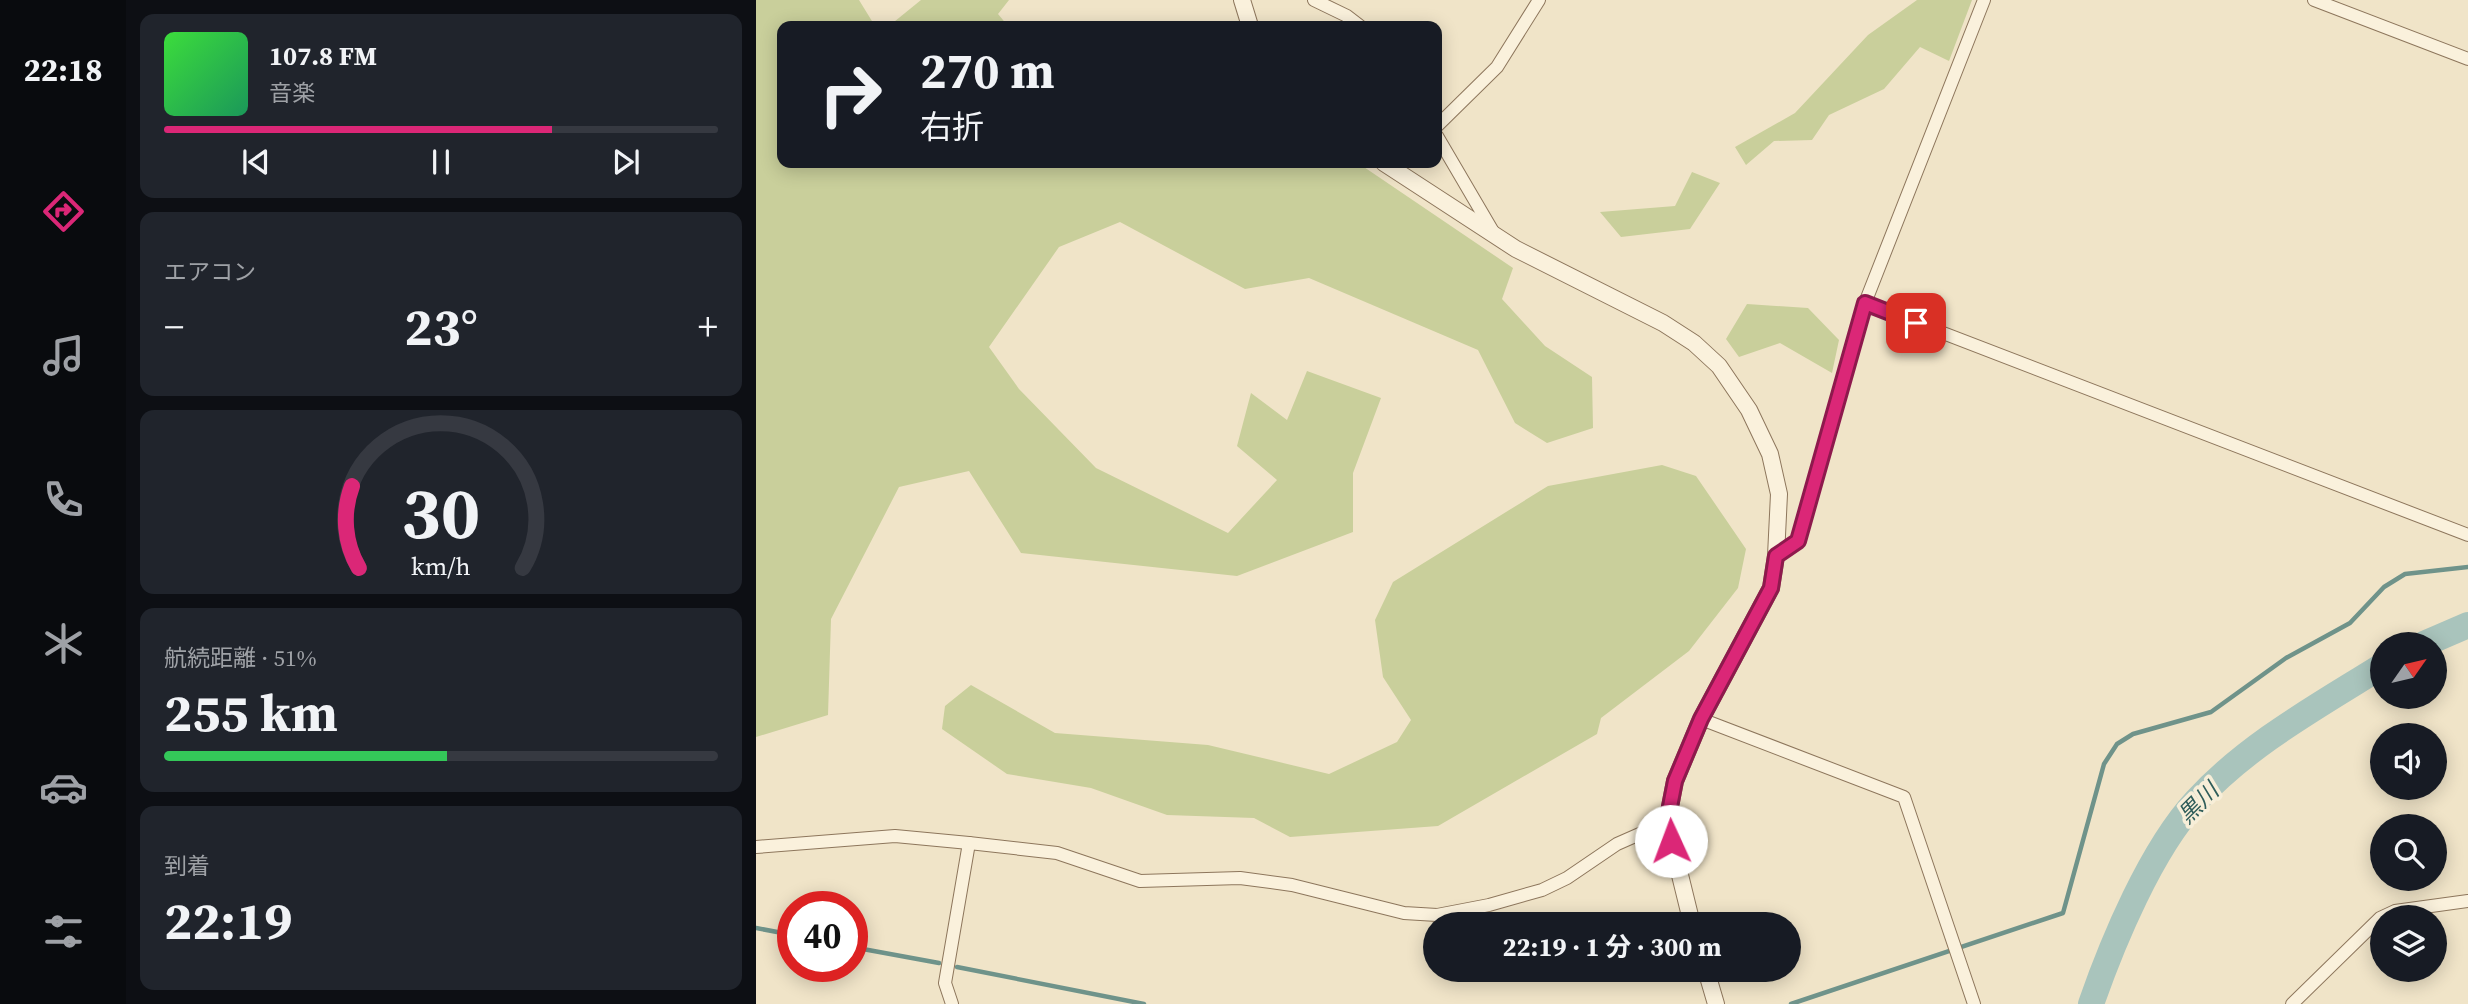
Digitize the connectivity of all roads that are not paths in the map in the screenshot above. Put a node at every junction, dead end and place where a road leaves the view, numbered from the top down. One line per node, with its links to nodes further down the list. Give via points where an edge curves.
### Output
1 (1242, 0): 6 (street)
2 (1314, 0): 7 (street)
3 (1539, 0): 9 (street, via 1497,67)
4 (1984, 0): 13 (street)
5 (2314, 0): 8 (street)
6 (1248, 21)
7 (1354, 21)
8 (2468, 59)
9 (1442, 121)
10 (1442, 145): 12 (street)
11 (1392, 168): 12 (street)
12 (1495, 235): 15 (street, via 1663,323 1719,366 1749,410 1770,454 1779,494)
13 (1865, 303): 14 (street); 15 (street, via 1798,541)
14 (2468, 535)
15 (1776, 556): 16 (street, via 1771,588)
16 (1701, 719): 17 (street, via 1675,781); 25 (street, via 1904,797)
17 (1667, 822): 18 (street, via 1617,844 1542,890 1437,915 1404,913 1292,885 1240,878 1140,881 1057,853); 21 (street)
18 (969, 843): 19 (street, via 895,836); 23 (street, via 945,983)
19 (756, 847)
20 (2468, 901): 26 (street, via 2395,911 2380,918)
21 (1689, 912)
22 (1710, 982): 24 (street)
23 (952, 1004)
24 (1716, 1004)
25 (1973, 1004)
26 (2292, 1004)

